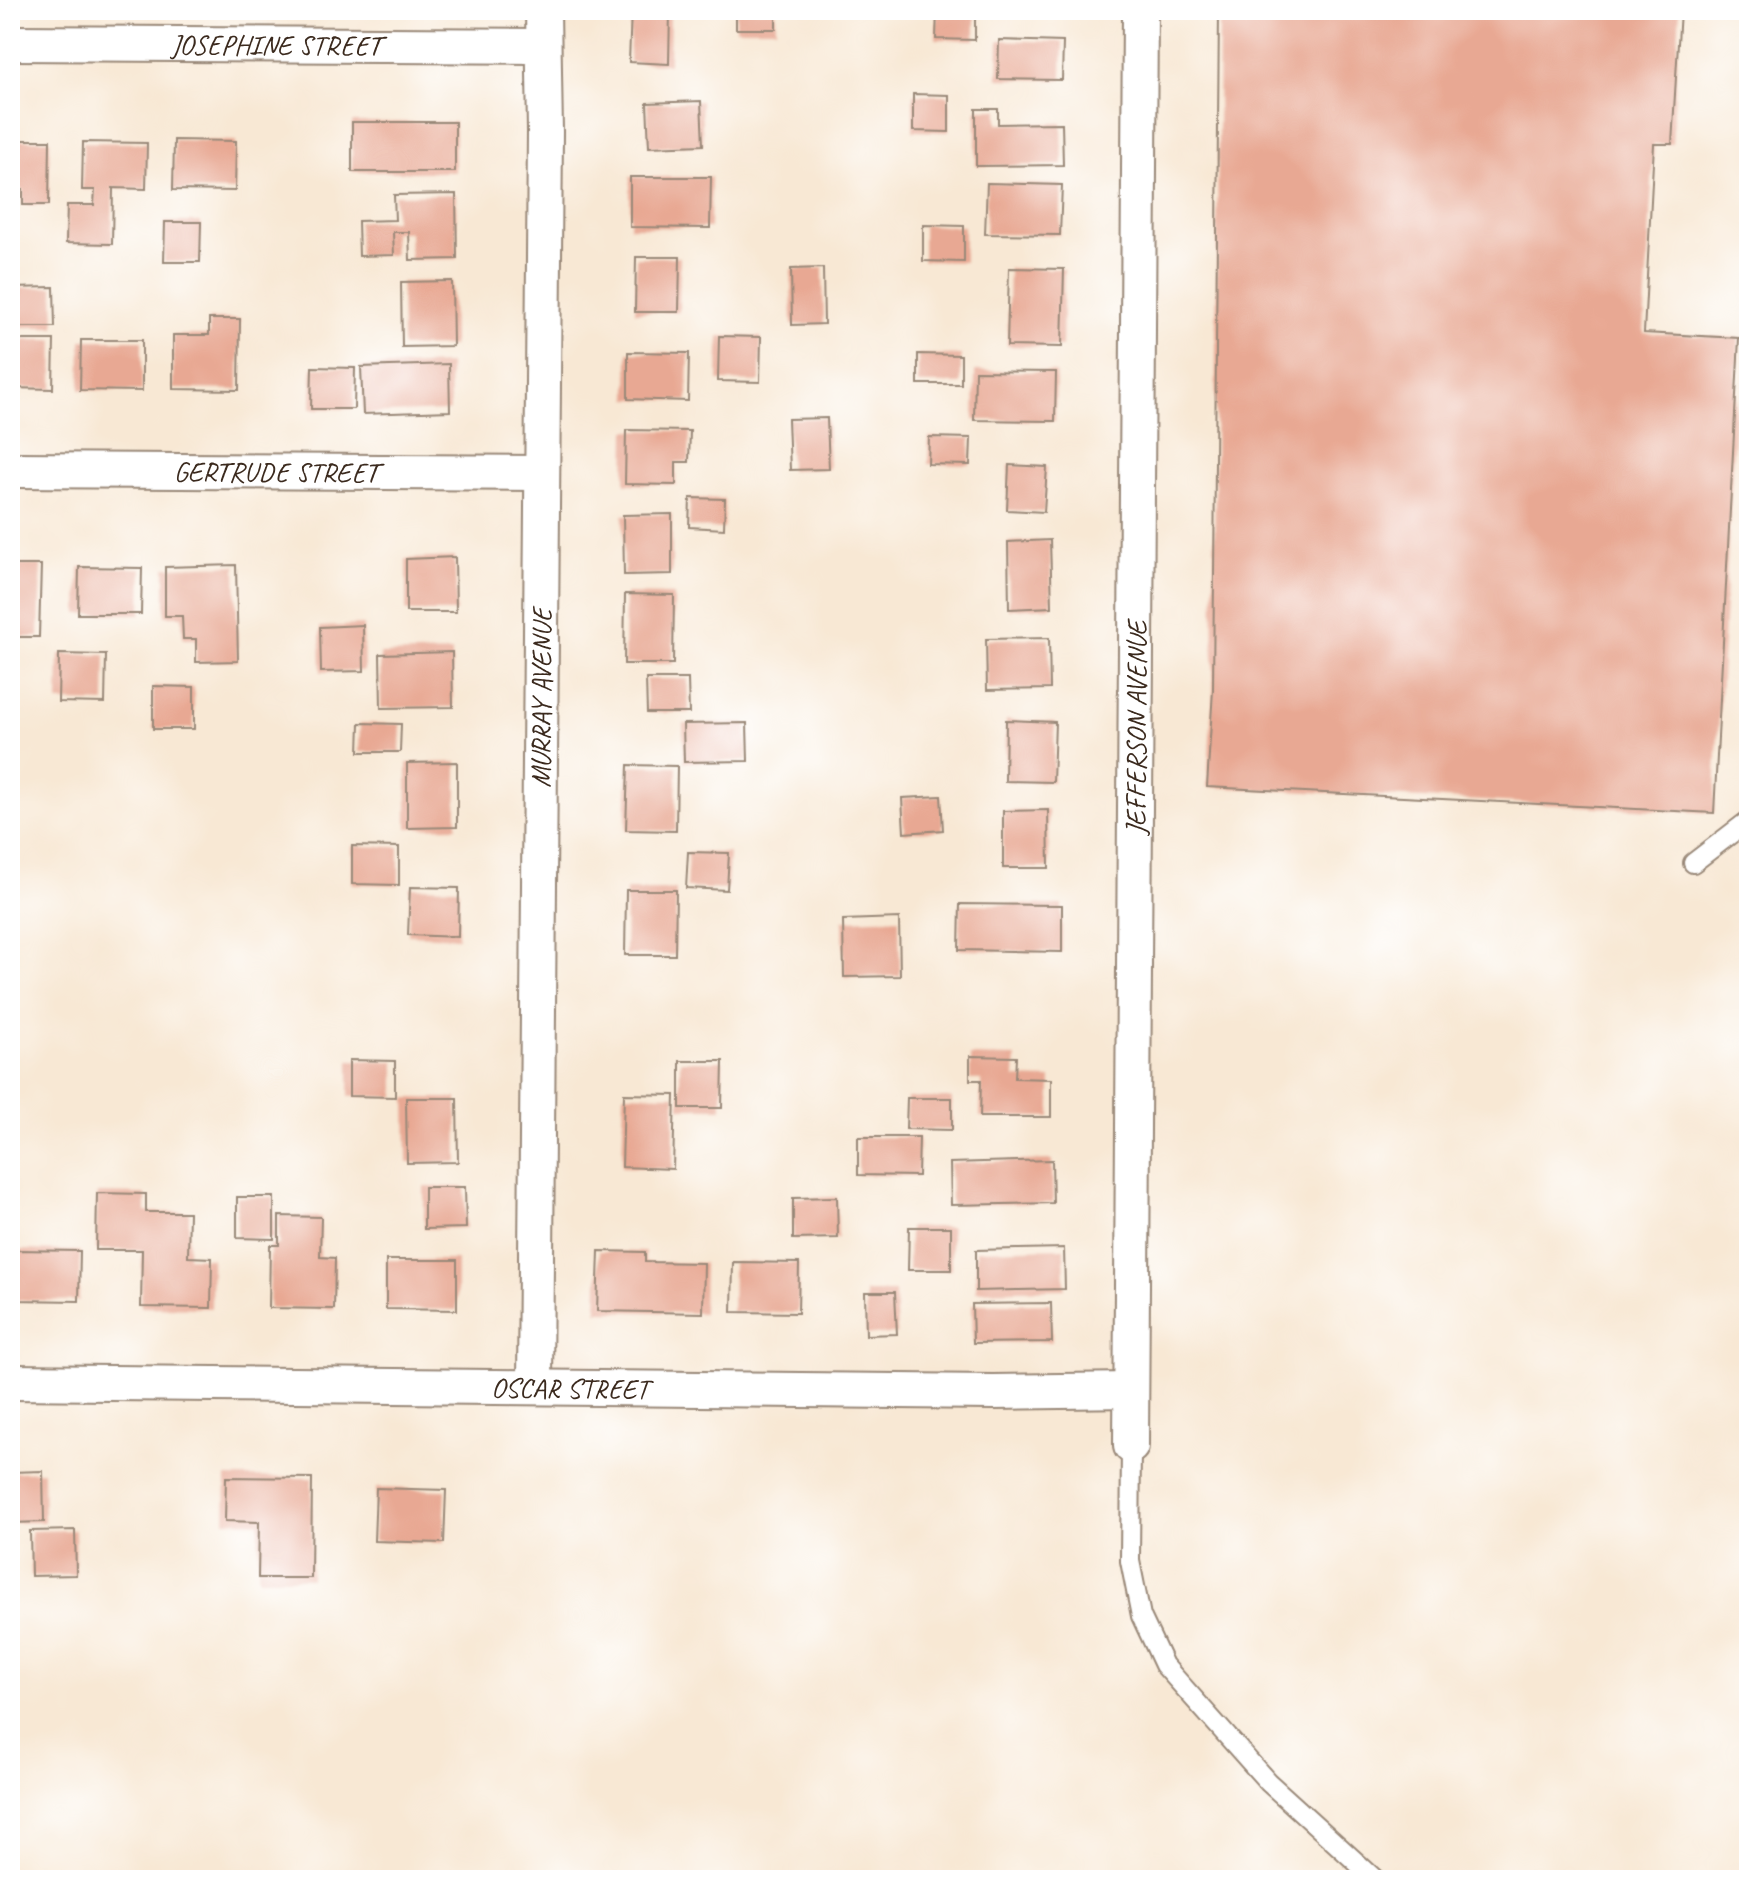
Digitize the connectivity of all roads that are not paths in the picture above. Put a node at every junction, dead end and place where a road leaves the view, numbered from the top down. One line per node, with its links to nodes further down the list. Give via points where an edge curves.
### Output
1 (543, 10): 4 (street, MURRAY AVENUE)
2 (1140, 10): 11 (street, JEFFERSON AVENUE)
3 (10, 43): 4 (street, JOSEPHINE STREET)
4 (542, 46): 6 (street, MURRAY AVENUE)
5 (10, 470): 6 (street, GERTRUDE STREET)
6 (542, 473): 10 (street, MURRAY AVENUE)
7 (1749, 820): 8 (lane)
8 (1693, 863)
9 (10, 1382): 10 (street, OSCAR STREET)
10 (535, 1386): 11 (street, OSCAR STREET)
11 (1131, 1390): 12 (street, JEFFERSON AVENUE)
12 (1131, 1446): 13 (lane, via 1130,1561 1141,1616 1164,1665 1268,1782)
13 (1376, 1880)

